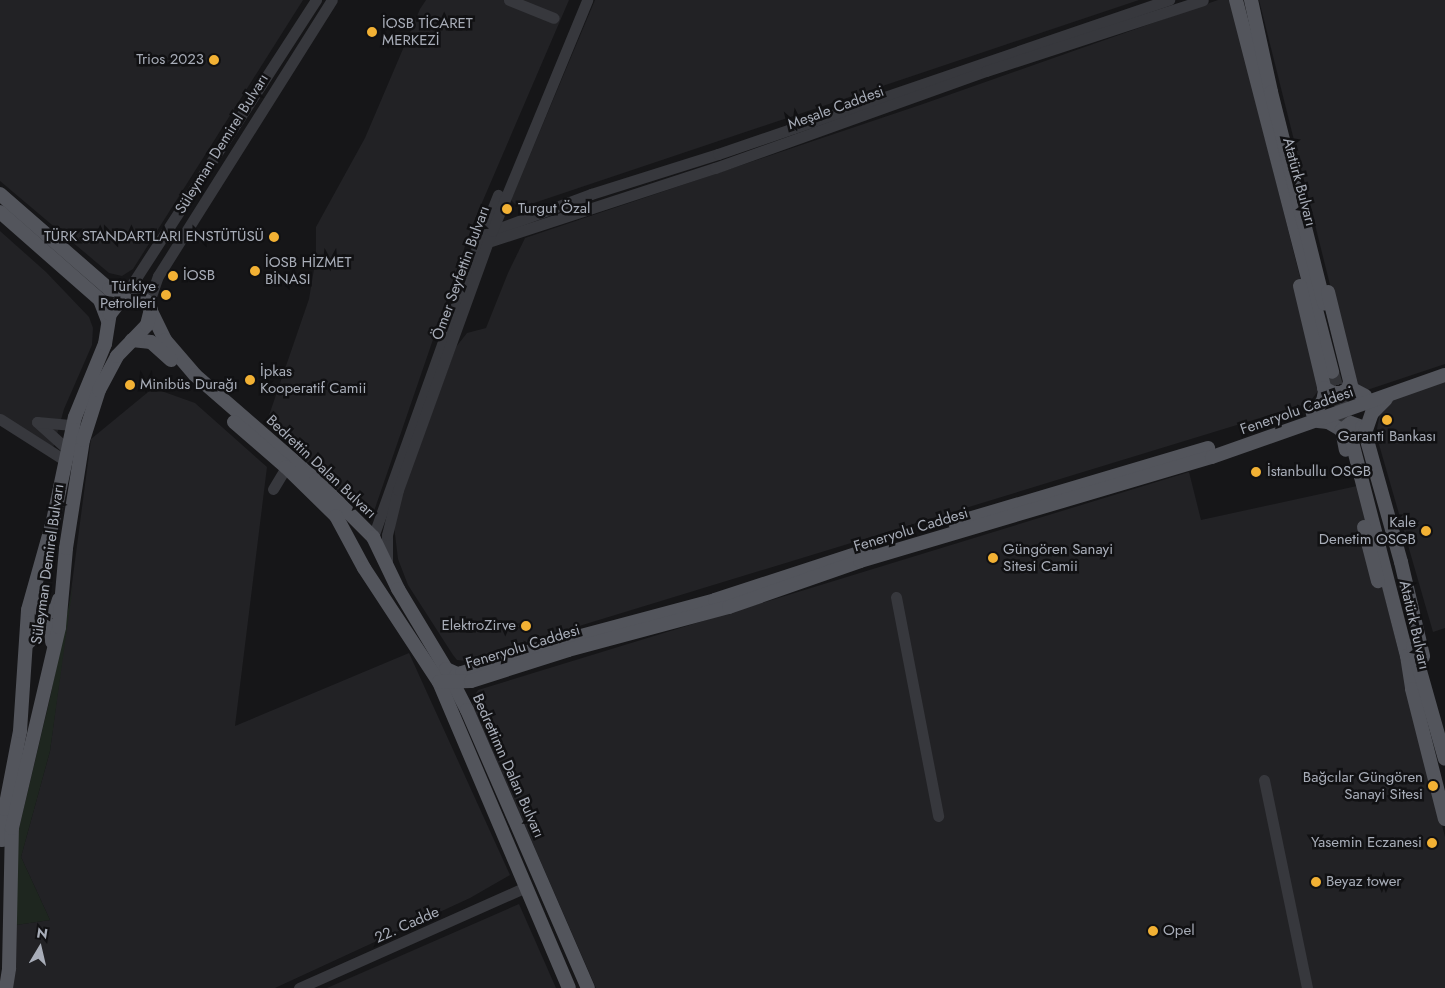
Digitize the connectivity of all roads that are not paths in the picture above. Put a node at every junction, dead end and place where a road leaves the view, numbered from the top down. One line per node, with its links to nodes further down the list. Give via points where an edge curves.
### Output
1 (316, 0): 16 (street, Süleyman Demirel Bulvarı)
2 (332, 0): 17 (street, Süleyman Demirel Bulvarı, via 158,276 150,299)
3 (510, 0): 10 (street)
4 (579, 0): 14 (street, Ömer Seyfettin Bulvarı)
5 (588, 0): 14 (street, Ömer Seyfettin Bulvarı)
6 (1169, 0): 14 (street, Meşale Caddesi)
7 (1203, 0): 15 (street, Meşale Caddesi, via 986,71 715,168)
8 (1236, 0): 11 (main road, Atatürk Bulvarı)
9 (1251, 0): 21 (main road, via 1271,92 1288,132)
10 (554, 18)
11 (1267, 123): 21 (main road, Atatürk Bulvarı); 23 (main road, via 1271,164)
12 (0, 194): 16 (main road, via 109,288)
13 (0, 212): 18 (main road, via 100,300)
14 (488, 230): 15 (street, Ömer Seyfettin Bulvarı)
15 (484, 241): 33 (street, Ömer Seyfettin Bulvarı); 34 (street, Ömer Seyfettin Bulvarı, via 398,490 387,535)
16 (127, 292): 17 (main road, via 142,298); 18 (main road, Süleyman Demirel Bulvarı, via 110,314)
17 (151, 310): 19 (main road, Süleyman Demirel Bulvarı, via 147,325); 33 (main road, Bedrettin Dalan Bulvarı, via 165,340 195,375 316,480)
18 (108, 322): 28 (main road, Süleyman Demirel Bulvarı, via 105,344)
19 (132, 340): 31 (main road, Bedrettin Dalan Bulvarı, via 146,340 158,347 206,396); 38 (main road, Süleyman Demirel Bulvarı, via 117,356 92,407 83,440)
20 (1445, 368): 24 (main road, Feneryolu Caddesi)
21 (1341, 375): 23 (main road, via 1348,389 1333,394); 24 (main road, via 1354,392)
22 (1445, 375): 25 (main road, Feneryolu Caddesi)
23 (1324, 388): 26 (main road, via 1323,401)
24 (1366, 396): 26 (main road, Feneryolu Caddesi)
25 (1389, 396): 26 (main road, Feneryolu Caddesi); 29 (main road)
26 (1314, 417): 29 (main road); 43 (main road, Feneryolu Caddesi, via 866,550 715,600 566,640 462,673); 44 (main road, Feneryolu Caddesi, via 1165,474 860,561 729,607 568,650)
27 (0, 419): 30 (street)
28 (73, 425): 30 (main road, Süleyman Demirel Bulvarı); 30 (street, via 37,422)
29 (1354, 434): 47 (main road, Atatürk Bulvarı, via 1400,562 1424,660 1426,686); 51 (main road, Atatürk Bulvarı, via 1372,562 1398,654 1412,689)
30 (67, 455): 36 (main road, Süleyman Demirel Bulvarı)
31 (286, 467): 32 (street); 35 (main road, Bedrettin Dalan Bulvarı, via 336,516)
32 (273, 489)
33 (373, 537): 34 (main road, Bedrettin Dalan Bulvarı); 35 (main road, via 367,548)
34 (387, 562): 35 (main road, via 380,574 373,576); 37 (main road, Bedrettimn Dalan Bulvarı)
35 (364, 568): 40 (main road, Bedrettimn Dalan Bulvarı)
36 (36, 582): 38 (main road, via 36,608 46,614 56,610); 41 (main road, Süleyman Demirel Bulvarı, via 27,619)
37 (396, 584): 40 (main road, via 385,583 382,590); 43 (main road, Bedrettimn Dalan Bulvarı)
38 (61, 588): 42 (main road, Süleyman Demirel Bulvarı, via 59,627)
39 (896, 597): 50 (street)
40 (384, 598): 45 (main road, Bedrettimn Dalan Bulvarı)
41 (27, 652): 42 (main road, via 33,629 42,623 48,624 53,630); 53 (main road, Süleyman Demirel Bulvarı, via 20,731 3,820)
42 (50, 657): 54 (main road, Süleyman Demirel Bulvarı, via 12,828)
43 (446, 669): 45 (main road, Bedrettimn Dalan Bulvarı)
44 (474, 680): 45 (main road, Feneryolu Caddesi); 46 (main road, via 464,700)
45 (446, 682): 46 (main road, Bedrettimn Dalan Bulvarı); 52 (main road, Bedrettimn Dalan Bulvarı)
46 (467, 710): 57 (main road, Bedrettimn Dalan Bulvarı)
47 (1441, 725): 48 (main road, Atatürk Bulvarı)
48 (1445, 758)
49 (1264, 780): 58 (street)
50 (938, 816)
51 (1445, 819)
52 (526, 887): 55 (street, 22. Cadde); 56 (main road, Bedrettimn Dalan Bulvarı)
53 (0, 903)
54 (6, 988)
55 (299, 988)
56 (569, 988)
57 (588, 988)
58 (1307, 988)

